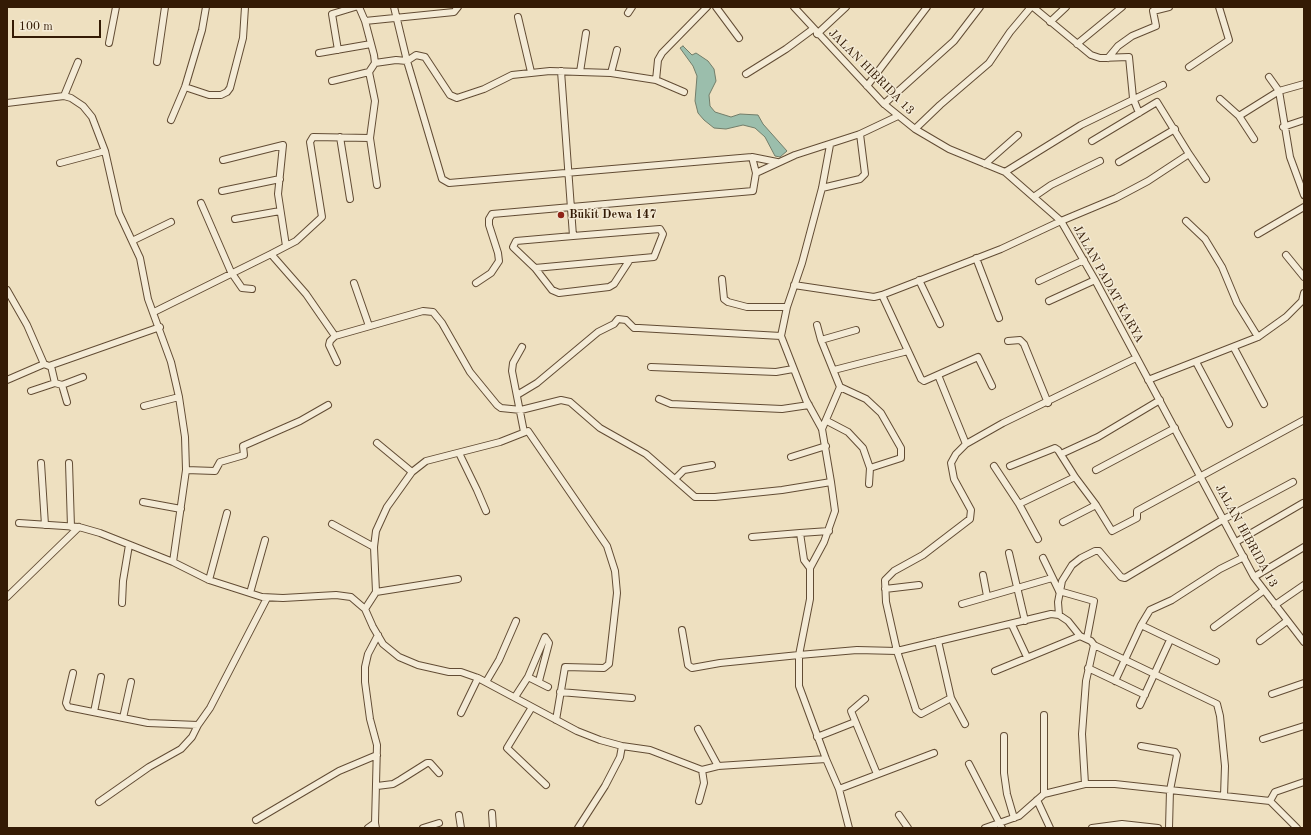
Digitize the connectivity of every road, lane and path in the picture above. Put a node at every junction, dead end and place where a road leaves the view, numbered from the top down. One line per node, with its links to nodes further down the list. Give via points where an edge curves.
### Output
1 (116, 7): 29 (street)
2 (165, 7): 38 (street)
3 (206, 7): 53 (street)
4 (245, 7): 53 (street, via 243,38 230,88 221,95)
5 (355, 7): 32 (street, via 332,14)
6 (359, 7): 24 (street)
7 (394, 7): 22 (street)
8 (458, 7): 22 (street, via 454,12)
9 (632, 7): 21 (street)
10 (708, 7): 49 (street, via 662,52 658,60)
11 (716, 7): 28 (street)
12 (794, 7): 26 (street, JALAN HIBRIDA 13)
13 (846, 7): 26 (street)
14 (927, 7): 52 (street)
15 (980, 7): 60 (street, via 954,41)
16 (1032, 7): 25 (street); 67 (street, via 1010,32 989,63)
17 (1066, 7): 25 (street)
18 (1122, 7): 31 (street)
19 (1169, 7): 35 (street, via 1153,11 1156,26 1132,36 1118,46)
20 (1219, 7): 40 (street, via 1229,40)
21 (628, 13)
22 (397, 17): 24 (street); 36 (street)
23 (518, 17): 43 (street)
24 (365, 21): 30 (street)
25 (1050, 22): 31 (street)
26 (815, 32): 46 (street); 52 (street, JALAN HIBRIDA 13)
27 (586, 33): 44 (street)
28 (739, 38)
29 (109, 43)
30 (371, 44): 32 (street); 39 (street)
31 (1077, 44): 35 (street, via 1091,55)
32 (338, 50): 34 (street)
33 (617, 50): 45 (street)
34 (319, 53)
35 (1108, 58): 57 (street, via 1129,57)
36 (407, 61): 39 (street); 43 (street, via 416,55 425,57 450,95 457,98 512,76); 85 (street, via 445,182)
37 (78, 62): 56 (street)
38 (156, 62)
39 (375, 63): 42 (street)
40 (1189, 67)
41 (560, 71): 43 (street); 44 (street); 85 (street)
42 (369, 72): 48 (street); 72 (street, via 375,101)
43 (531, 72)
44 (580, 72): 45 (street)
45 (611, 73): 49 (street)
46 (746, 74)
47 (1269, 77): 54 (street)
48 (332, 80)
49 (656, 80): 55 (street)
50 (1304, 84): 54 (street)
51 (1162, 85): 57 (street)
52 (867, 86): 60 (street, JALAN HIBRIDA 13)
53 (185, 87): 64 (street)
54 (1279, 91): 63 (street); 66 (street)
55 (684, 92)
56 (64, 96): 59 (street); 76 (street, via 78,102 92,117)
57 (1134, 98): 61 (street); 86 (street, via 1081,125)
58 (1220, 99): 63 (street)
59 (7, 103)
60 (884, 104): 62 (street, JALAN HIBRIDA 13)
61 (1139, 113): 68 (street, via 1157,102); 74 (street)
62 (898, 116): 67 (street, JALAN HIBRIDA 13); 69 (street)
63 (1239, 116): 73 (street)
64 (171, 120)
65 (1304, 120): 66 (street)
66 (1283, 126): 93 (street, via 1290,157)
67 (915, 129): 84 (street, JALAN HIBRIDA 13, via 949,149)
68 (1175, 129): 77 (street); 82 (street)
69 (860, 134): 75 (street); 91 (street, via 865,174 860,179)
70 (1018, 134): 84 (street)
71 (340, 137): 72 (street); 95 (street); 107 (street, via 316,136 310,142 322,216 296,241)
72 (370, 138): 90 (street)
73 (1254, 139)
74 (1092, 141)
75 (830, 145): 81 (street); 91 (street)
76 (105, 151): 83 (street); 106 (street, via 119,213)
77 (1189, 154): 89 (street); 101 (street, via 1116,198)
78 (752, 157): 81 (street); 85 (street); 87 (street)
79 (223, 160): 88 (street, via 283,145)
80 (1100, 161): 94 (street)
81 (777, 162): 87 (street)
82 (1119, 162)
83 (60, 163)
84 (985, 164): 86 (street, JALAN HIBRIDA 13)
85 (568, 172): 97 (street)
86 (1005, 172): 94 (street, JALAN HIBRIDA 13)
87 (756, 173): 97 (street, via 753,191)
88 (280, 179): 92 (street); 99 (street)
89 (1206, 179)
90 (377, 185)
91 (822, 188): 122 (street)
92 (222, 191)
93 (1304, 195)
94 (1035, 196): 101 (street, JALAN HIBRIDA 13)
95 (350, 199)
96 (201, 203): 114 (street)
97 (570, 207): 105 (street); 121 (street, via 499,212 490,215 489,225 499,261 491,272)
98 (1304, 207): 104 (street)
99 (280, 211): 100 (street); 107 (street)
100 (235, 219)
101 (1061, 221): 110 (street); 112 (street, JALAN PADAT KARYA)
102 (1186, 221): 140 (street, via 1205,239)
103 (171, 222): 106 (street)
104 (1258, 234)
105 (573, 236): 111 (street, via 662,230 663,234 655,255); 113 (street, via 516,241 514,249)
106 (132, 241): 131 (street, via 140,258 148,299)
107 (286, 246): 108 (street)
108 (271, 254): 114 (street); 138 (street, via 306,294)
109 (1286, 255): 115 (street)
110 (976, 258): 117 (street); 132 (street)
111 (629, 260): 113 (street); 113 (street, via 614,284 609,287 559,293 552,290)
112 (1084, 260): 118 (street, JALAN PADAT KARYA); 119 (street)
113 (535, 268)
114 (231, 272): 123 (street, via 242,288); 131 (street)
115 (1304, 277)
116 (722, 279): 129 (street, via 724,299 728,302 754,307)
117 (919, 280): 126 (street); 133 (street)
118 (1095, 280): 128 (street); 146 (street, JALAN PADAT KARYA)
119 (1039, 281)
120 (354, 283): 135 (street)
121 (476, 283)
122 (794, 286): 126 (street, via 867,296); 129 (street)
123 (252, 289)
124 (7, 290): 149 (street, via 27,325)
125 (1304, 293): 127 (street)
126 (882, 295): 145 (street)
127 (1302, 300): 130 (street); 140 (street, via 1286,317)
128 (1049, 301)
129 (787, 307): 139 (street)
130 (1304, 308)
131 (154, 312): 136 (street)
132 (999, 318)
133 (940, 324)
134 (817, 325): 141 (street)
135 (369, 326): 138 (street); 173 (street, via 423,311 433,312 470,372 497,405 501,408)
136 (160, 327): 150 (street); 164 (street)
137 (856, 330): 141 (street)
138 (335, 336): 147 (street, via 330,345)
139 (781, 336): 152 (street); 163 (street, via 634,328 626,320 618,319 614,324 598,332 537,383)
140 (1258, 337): 144 (street)
141 (821, 340): 153 (street)
142 (1008, 341): 168 (street, via 1020,340 1024,344)
143 (522, 347): 163 (street, via 512,371)
144 (1234, 348): 148 (street); 170 (street)
145 (908, 351): 153 (street); 154 (street, via 921,380)
146 (1136, 358): 157 (street); 168 (street)
147 (337, 362)
148 (1196, 362): 157 (street); 177 (street)
149 (44, 364): 150 (street); 156 (street)
150 (51, 366): 158 (street)
151 (652, 367): 152 (street, via 776,372)
152 (793, 369): 169 (street)
153 (834, 370): 161 (street)
154 (938, 374): 160 (street, via 978,357); 182 (street)
155 (83, 377): 159 (street)
156 (7, 380)
157 (1148, 380): 166 (street)
158 (55, 383): 159 (street); 162 (street)
159 (62, 385): 167 (street)
160 (992, 386)
161 (840, 387): 175 (street); 192 (street, via 866,399 881,413 901,448 902,458)
162 (32, 391)
163 (517, 395): 173 (street)
164 (179, 397): 171 (street); 193 (street)
165 (659, 399): 169 (street, via 671,404 782,408)
166 (1160, 400): 178 (street); 185 (street, via 1098,437)
167 (67, 402)
168 (1048, 403): 182 (street)
169 (809, 404): 174 (street)
170 (1264, 404)
171 (144, 406)
172 (328, 406): 193 (street, via 243,446 244,455 220,462 215,471)
173 (521, 410): 180 (street); 198 (street, via 561,400 570,402 600,428 646,454)
174 (816, 418): 175 (street); 179 (street)
175 (828, 419): 179 (street); 192 (street, via 854,437 866,455)
176 (1304, 420): 197 (street)
177 (1229, 424)
178 (1175, 428): 194 (street); 197 (street)
179 (822, 429): 183 (street)
180 (524, 432): 184 (street, via 500,442); 284 (street, via 529,432 607,546 615,571 617,593 609,664 604,668 565,667)
181 (377, 443): 195 (street)
182 (966, 444): 238 (street, via 951,463 954,479 971,510 971,517 942,542 888,576 885,580)
183 (826, 446): 186 (street); 199 (street)
184 (459, 453): 195 (street, via 426,461); 207 (street)
185 (1062, 454): 191 (street, via 1055,448); 196 (street)
186 (791, 457)
187 (41, 463): 213 (street)
188 (69, 463): 214 (street)
189 (712, 466): 198 (street, via 684,470)
190 (994, 466): 203 (street)
191 (1010, 466)
192 (870, 468): 201 (street)
193 (186, 470): 206 (street)
194 (1096, 470)
195 (412, 472): 223 (street, via 387,507 376,532)
196 (1075, 477): 203 (street); 205 (street)
197 (1201, 477): 205 (street, via 1137,511 1137,518 1112,531); 209 (street, JALAN HIBRIDA 13)
198 (675, 479): 199 (street, via 697,497 782,490)
199 (831, 482): 216 (street, via 835,511)
200 (1293, 482): 209 (street)
201 (869, 484)
202 (144, 502): 206 (street)
203 (1023, 502): 219 (street)
204 (1303, 503): 221 (street)
205 (1096, 505): 210 (street)
206 (181, 509): 228 (street)
207 (486, 511)
208 (227, 514): 234 (street)
209 (1224, 519): 221 (street, JALAN HIBRIDA 13); 239 (street, via 1125,578 1121,577 1100,552 1095,551 1072,565)
210 (1063, 522)
211 (19, 523): 213 (street)
212 (332, 524): 223 (street)
213 (45, 525): 214 (street)
214 (71, 527): 215 (street)
215 (79, 528): 222 (street, via 100,533); 244 (street)
216 (829, 531): 217 (street); 229 (street)
217 (800, 534): 218 (street); 229 (street, via 804,560)
218 (752, 538)
219 (1038, 539)
220 (265, 540): 242 (street)
221 (1236, 542): 226 (street, JALAN HIBRIDA 13)
222 (129, 545): 228 (street); 246 (street)
223 (374, 547): 241 (street)
224 (1304, 547): 231 (street)
225 (1009, 553): 237 (street)
226 (1244, 557): 231 (street, JALAN HIBRIDA 13); 255 (street, via 1220,569 1172,600 1150,610)
227 (1043, 558): 232 (street)
228 (173, 562): 234 (street)
229 (810, 568): 267 (street, via 810,599)
230 (983, 575): 243 (street)
231 (1254, 577): 240 (street, JALAN HIBRIDA 13)
232 (1052, 578): 237 (street); 239 (street)
233 (458, 579): 241 (street)
234 (209, 580): 242 (street)
235 (919, 585): 238 (street)
236 (1304, 585): 248 (street)
237 (1019, 588): 243 (street); 252 (street)
238 (885, 589): 266 (street)
239 (1059, 591): 250 (street); 260 (street, via 1094,601)
240 (1263, 591): 248 (street, JALAN HIBRIDA 13); 256 (street)
241 (376, 592): 249 (street)
242 (250, 593): 245 (street)
243 (987, 596): 247 (street)
244 (7, 597)
245 (267, 598): 249 (street, via 345,595 355,599); 300 (street, via 210,708)
246 (122, 603)
247 (962, 604)
248 (1274, 605): 253 (street, JALAN HIBRIDA 13)
249 (365, 609): 258 (street)
250 (1059, 615): 252 (street, via 1051,614); 259 (street, via 1068,621)
251 (516, 621): 280 (street)
252 (1026, 621): 254 (street)
253 (1287, 621): 261 (street, JALAN HIBRIDA 13); 264 (street)
254 (1012, 625): 263 (street); 268 (street)
255 (1141, 625): 262 (street); 269 (street)
256 (1214, 627)
257 (682, 630): 267 (street, via 688,665 692,668)
258 (378, 635): 277 (street, via 399,657 418,665 461,672); 309 (street, via 368,654 365,674)
259 (1080, 636): 260 (street); 268 (street)
260 (1087, 638): 265 (street)
261 (1303, 638)
262 (1170, 640): 270 (street); 274 (street)
263 (938, 641): 266 (street); 289 (street)
264 (1260, 641)
265 (1094, 645): 269 (street); 271 (street)
266 (897, 651): 267 (street, via 857,650); 289 (street, via 918,712 922,714)
267 (799, 655): 304 (street, via 799,686)
268 (1027, 657): 272 (street)
269 (1125, 658): 274 (street); 278 (street)
270 (1216, 661)
271 (1088, 668): 278 (street); 317 (street, via 1082,734)
272 (995, 671)
273 (74, 674): 293 (street, via 68,707)
274 (1155, 674): 286 (street); 323 (street, via 1218,706 1225,766)
275 (101, 677): 293 (street)
276 (528, 677): 281 (street); 281 (street, via 545,637 549,643); 287 (street)
277 (478, 678): 280 (street); 294 (street)
278 (1115, 681): 286 (street)
279 (131, 682): 296 (street)
280 (486, 682): 287 (street)
281 (539, 682): 283 (street)
282 (1304, 683): 285 (street)
283 (548, 687)
284 (560, 692): 288 (street); 297 (street)
285 (1272, 694)
286 (1145, 695): 291 (street)
287 (515, 697): 292 (street)
288 (632, 698)
289 (951, 698): 299 (street)
290 (865, 699): 298 (street, via 851,710)
291 (1140, 705)
292 (532, 707): 297 (street); 318 (street, via 507,748)
293 (94, 712): 296 (street)
294 (461, 713)
295 (1044, 715): 322 (street)
296 (123, 718): 300 (street, via 148,723)
297 (556, 720): 306 (street, via 577,731)
298 (855, 722): 304 (street); 315 (street)
299 (965, 724)
300 (198, 725): 327 (street, via 192,737 180,748 148,767)
301 (1304, 726): 305 (street)
302 (698, 729): 312 (street)
303 (1004, 736): 331 (street, via 1006,787)
304 (817, 737): 310 (street)
305 (1263, 738)
306 (622, 746): 313 (street, via 650,750); 341 (street, via 620,757 605,786)
307 (1141, 746): 321 (street, via 1177,753)
308 (934, 754): 315 (street)
309 (377, 755): 319 (street); 332 (street, via 339,771)
310 (826, 759): 312 (street); 320 (street)
311 (969, 764): 335 (street)
312 (718, 766): 313 (street)
313 (702, 770): 325 (street, via 704,783)
314 (439, 773): 319 (street, via 427,763 393,784)
315 (877, 774): 320 (street)
316 (1304, 782): 326 (street, via 1275,792)
317 (1085, 784): 321 (street, via 1115,784); 322 (street)
318 (546, 785)
319 (377, 786): 334 (street)
320 (839, 789): 342 (street)
321 (1170, 790): 323 (street); 348 (street)
322 (1044, 794): 324 (street)
323 (1224, 796): 326 (street)
324 (1037, 800): 331 (street); 345 (street)
325 (700, 801)
326 (1270, 801): 336 (street)
327 (100, 802)
328 (492, 813): 340 (street)
329 (459, 815): 339 (street)
330 (899, 815): 343 (street)
331 (1014, 818): 335 (street)
332 (256, 820)
333 (439, 823): 338 (street)
334 (376, 825): 337 (street)
335 (1001, 825): 344 (street)
336 (1295, 827)
337 (368, 828)
338 (423, 828)
339 (461, 828)
340 (493, 828)
341 (578, 828)
342 (847, 828)
343 (908, 828)
344 (986, 828)
345 (1050, 828)
346 (1092, 828): 347 (street, via 1122,824)
347 (1158, 828)
348 (1169, 828)

